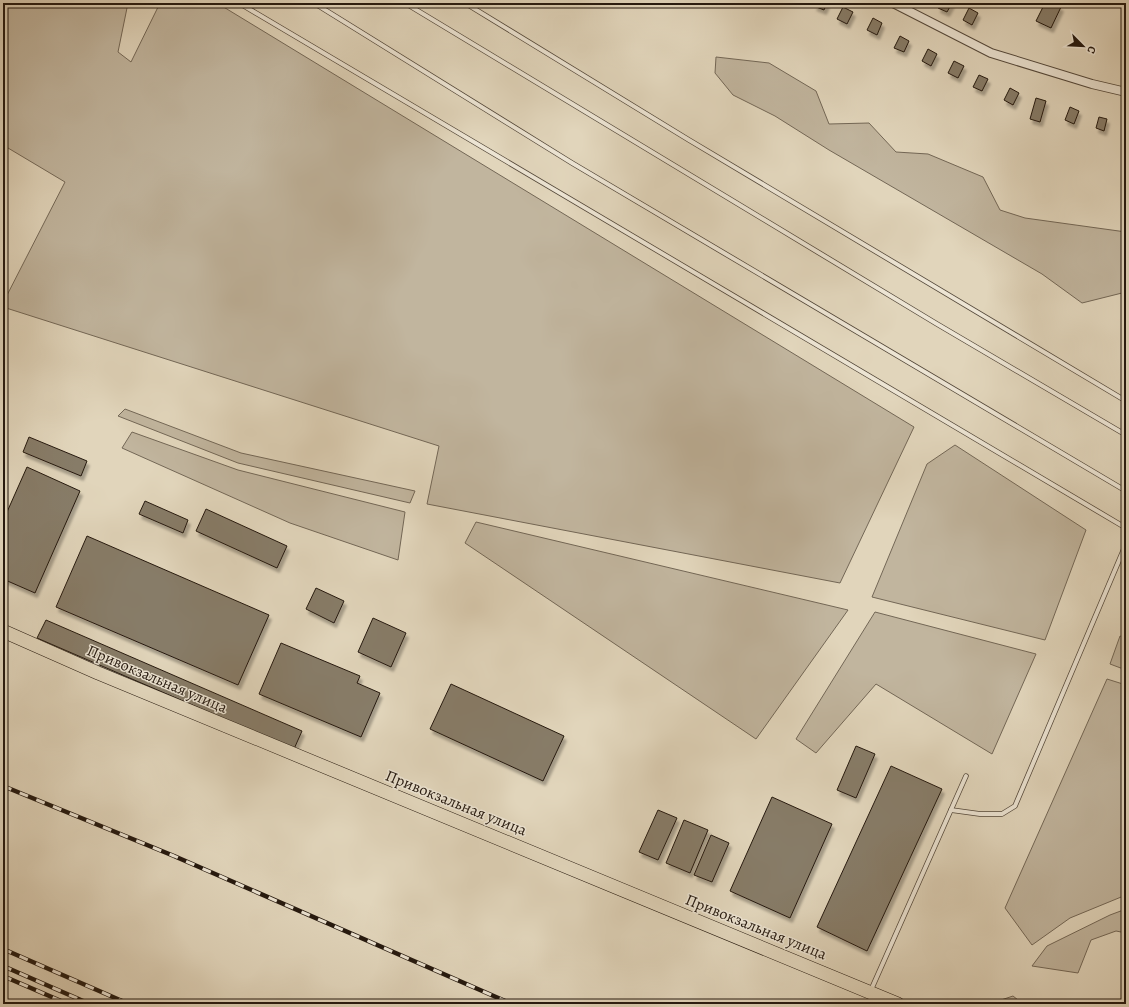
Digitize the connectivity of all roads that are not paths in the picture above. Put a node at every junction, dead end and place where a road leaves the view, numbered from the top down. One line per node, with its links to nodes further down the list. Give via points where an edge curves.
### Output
1 (239, 3): 10 (lane)
2 (314, 3): 9 (lane, via 572,163)
3 (405, 3): 8 (lane)
4 (465, 3): 7 (lane)
5 (892, 3): 6 (street, via 991,53)
6 (1126, 92)
7 (1126, 401)
8 (1126, 435)
9 (1126, 491)
10 (1126, 528)
11 (1126, 544): 14 (lane, via 1016,806 1002,814)
12 (3, 631): 15 (main road, Привокзальная улица, via 98,673)
13 (966, 776): 14 (lane)
14 (951, 810): 15 (lane)
15 (870, 992): 16 (main road, Привокзальная улица)
16 (898, 1004)

